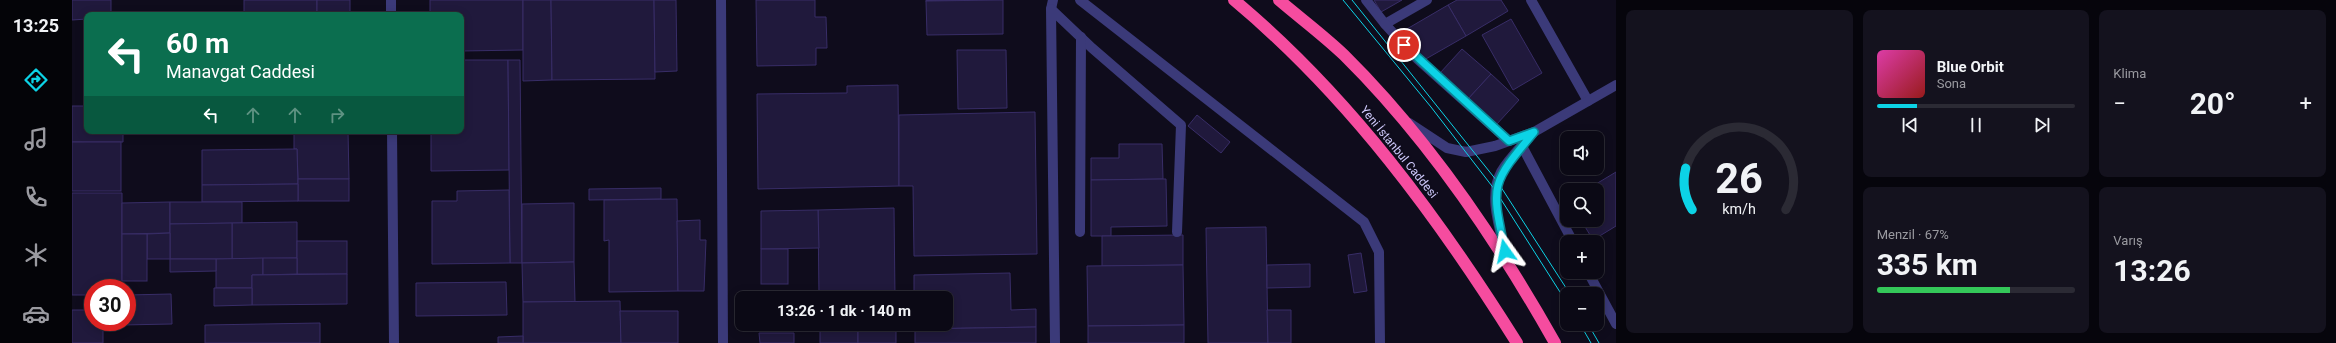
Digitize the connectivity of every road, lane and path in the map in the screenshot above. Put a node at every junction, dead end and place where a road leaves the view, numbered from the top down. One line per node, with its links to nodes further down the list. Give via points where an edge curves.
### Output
1 (391, 0): 10 (street)
2 (720, 0): 27 (street)
3 (1080, 0): 29 (street, via 1364,222 1379,252)
4 (1234, 0): 30 (highway, Yeni İstanbul Caddesi, via 1310,70 1390,161 1438,224)
5 (1279, 0): 15 (highway, Yeni İstanbul Caddesi, via 1343,55)
6 (1366, 0): 11 (street)
7 (1427, 0): 11 (street)
8 (1531, 0): 14 (street)
9 (1052, 5): 12 (street); 28 (street)
10 (391, 12)
11 (1385, 24): 18 (street, via 1413,55)
12 (1081, 37): 20 (street); 21 (street, via 1181,125)
13 (1616, 85): 14 (street)
14 (1588, 101): 16 (street)
15 (1402, 118): 18 (street, via 1435,141 1458,151 1466,152); 23 (highway, Yeni İstanbul Caddesi, via 1468,205)
16 (1534, 132): 18 (street); 19 (street)
17 (392, 134): 26 (street)
18 (1509, 141)
19 (1522, 146): 22 (street); 23 (street, via 1501,172 1495,190)
20 (1080, 232)
21 (1177, 232)
22 (1568, 235)
23 (1508, 264): 31 (highway, Yeni İstanbul Caddesi)
24 (1592, 279): 25 (street)
25 (1616, 324)
26 (394, 343)
27 (723, 343)
28 (1055, 343)
29 (1380, 343)
30 (1517, 343)
31 (1555, 343)

